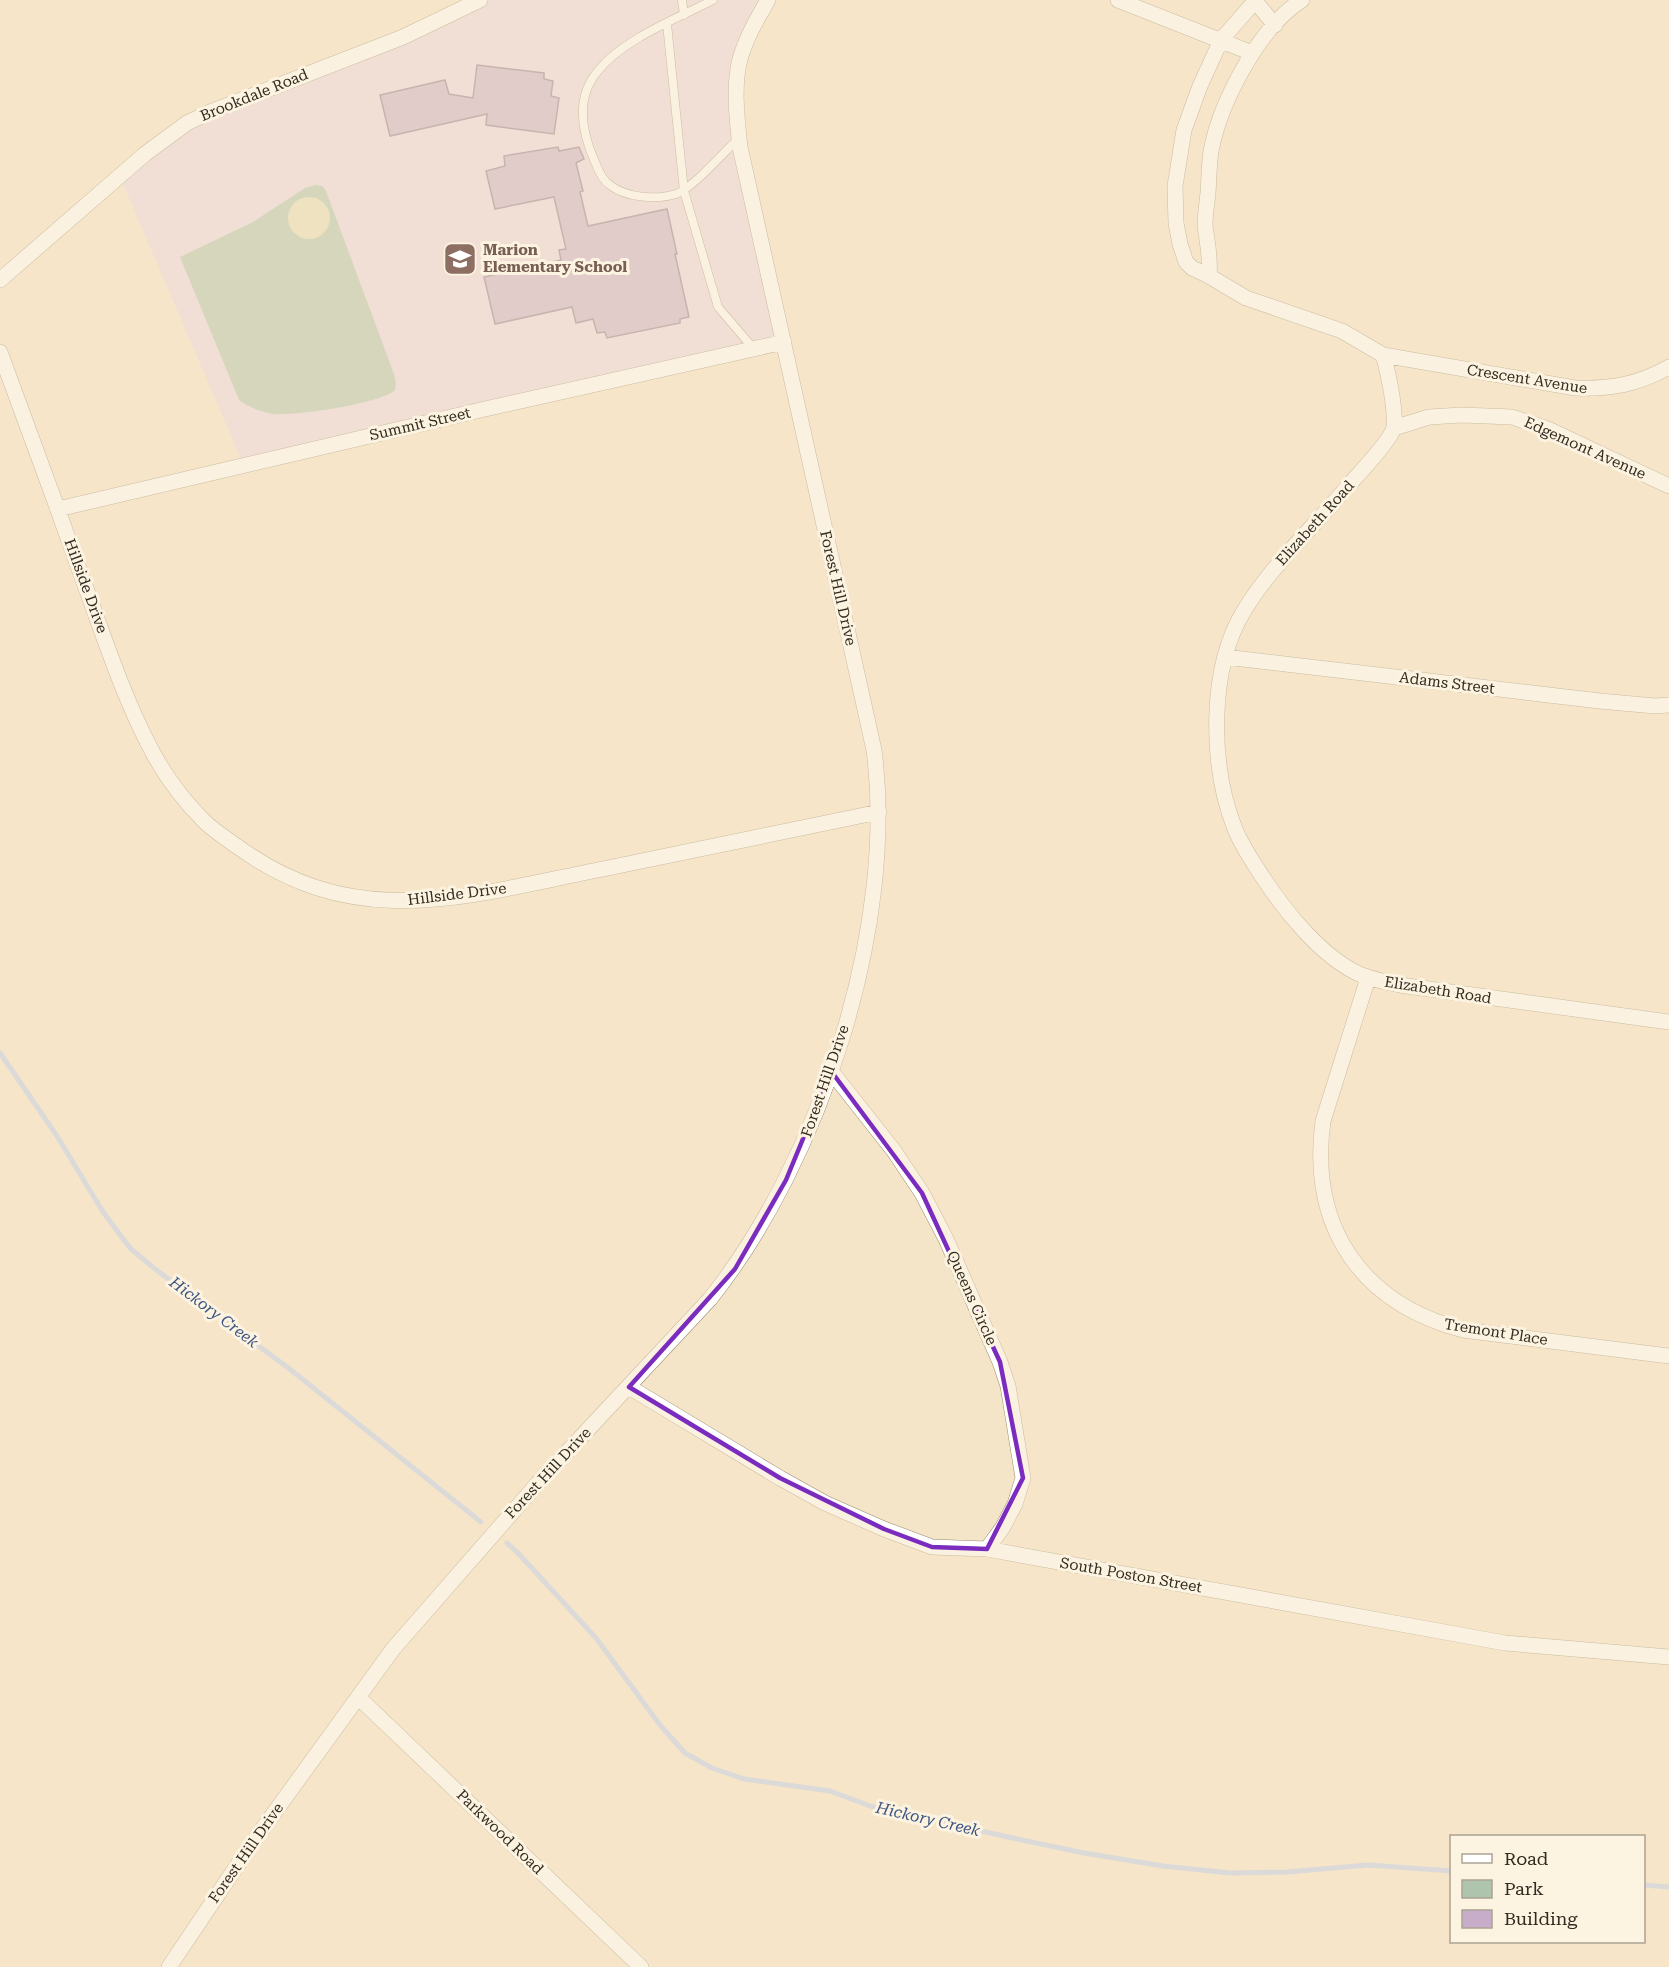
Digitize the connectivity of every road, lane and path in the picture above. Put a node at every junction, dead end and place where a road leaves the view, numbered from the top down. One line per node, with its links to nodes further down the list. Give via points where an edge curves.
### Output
1 (480, 0): 16 (street, Brookdale Road, via 403,37 187,123 145,154)
2 (682, 0): 8 (lane)
3 (713, 0): 8 (lane)
4 (768, 0): 13 (street, Forest Hill Drive, via 740,60 736,110)
5 (1118, 0): 11 (street)
6 (1255, 0): 10 (street); 11 (street)
7 (1302, 0): 10 (street)
8 (684, 15): 9 (lane)
9 (667, 24): 14 (lane); 14 (lane, via 607,60 595,74 583,103 582,125 587,146 609,185 644,196)
10 (1275, 25): 12 (street)
11 (1221, 40): 12 (street); 15 (street, via 1184,130 1175,186 1176,223 1186,262)
12 (1252, 52): 15 (street, via 1218,125 1211,152 1205,224)
13 (739, 138): 14 (lane); 17 (street, Forest Hill Drive)
14 (684, 190): 18 (lane, via 718,308)
15 (1209, 276): 20 (street, via 1246,298 1342,331)
16 (0, 280)
17 (784, 342): 18 (street, Summit Street); 27 (street, Forest Hill Drive, via 874,750)
18 (754, 349): 24 (street, Summit Street)
19 (0, 352): 24 (street, Hillside Drive)
20 (1383, 355): 21 (street, Crescent Avenue, via 1575,388 1620,387); 22 (street)
21 (1669, 367)
22 (1394, 428): 23 (street, Edgemont Avenue, via 1429,417 1512,417 1548,429); 25 (street, Elizabeth Road, via 1341,495 1262,583 1244,611)
23 (1669, 486)
24 (58, 509): 27 (street, Hillside Drive, via 113,661 153,753 206,823 265,866 299,882 334,894 371,900 437,899)
25 (1225, 657): 26 (street, Adams Street); 28 (street, Elizabeth Road, via 1218,704 1218,745 1222,783 1235,828 1249,857 1287,910 1333,957)
26 (1669, 705)
27 (879, 812): 30 (street, Forest Hill Drive, via 873,899 864,949)
28 (1368, 978): 29 (street, Elizabeth Road, via 1484,998); 31 (street, Tremont Place, via 1323,1121 1320,1144 1320,1170 1331,1220 1356,1265 1393,1300 1439,1324)
29 (1669, 1022)
30 (831, 1071): 32 (street, Forest Hill Drive, via 786,1180 735,1269); 33 (street, Queens Circle, via 894,1150 922,1193 955,1259 1008,1386 1023,1478 1015,1504)
31 (1669, 1356)
32 (629, 1387): 33 (street, South Poston Street, via 780,1478 845,1512 932,1547); 35 (street, Forest Hill Drive, via 438,1596)
33 (987, 1549): 34 (street, South Poston Street, via 1505,1643)
34 (1669, 1656)
35 (358, 1697): 36 (street, Forest Hill Drive); 37 (street, Parkwood Road)
36 (169, 1967)
37 (641, 1967)

